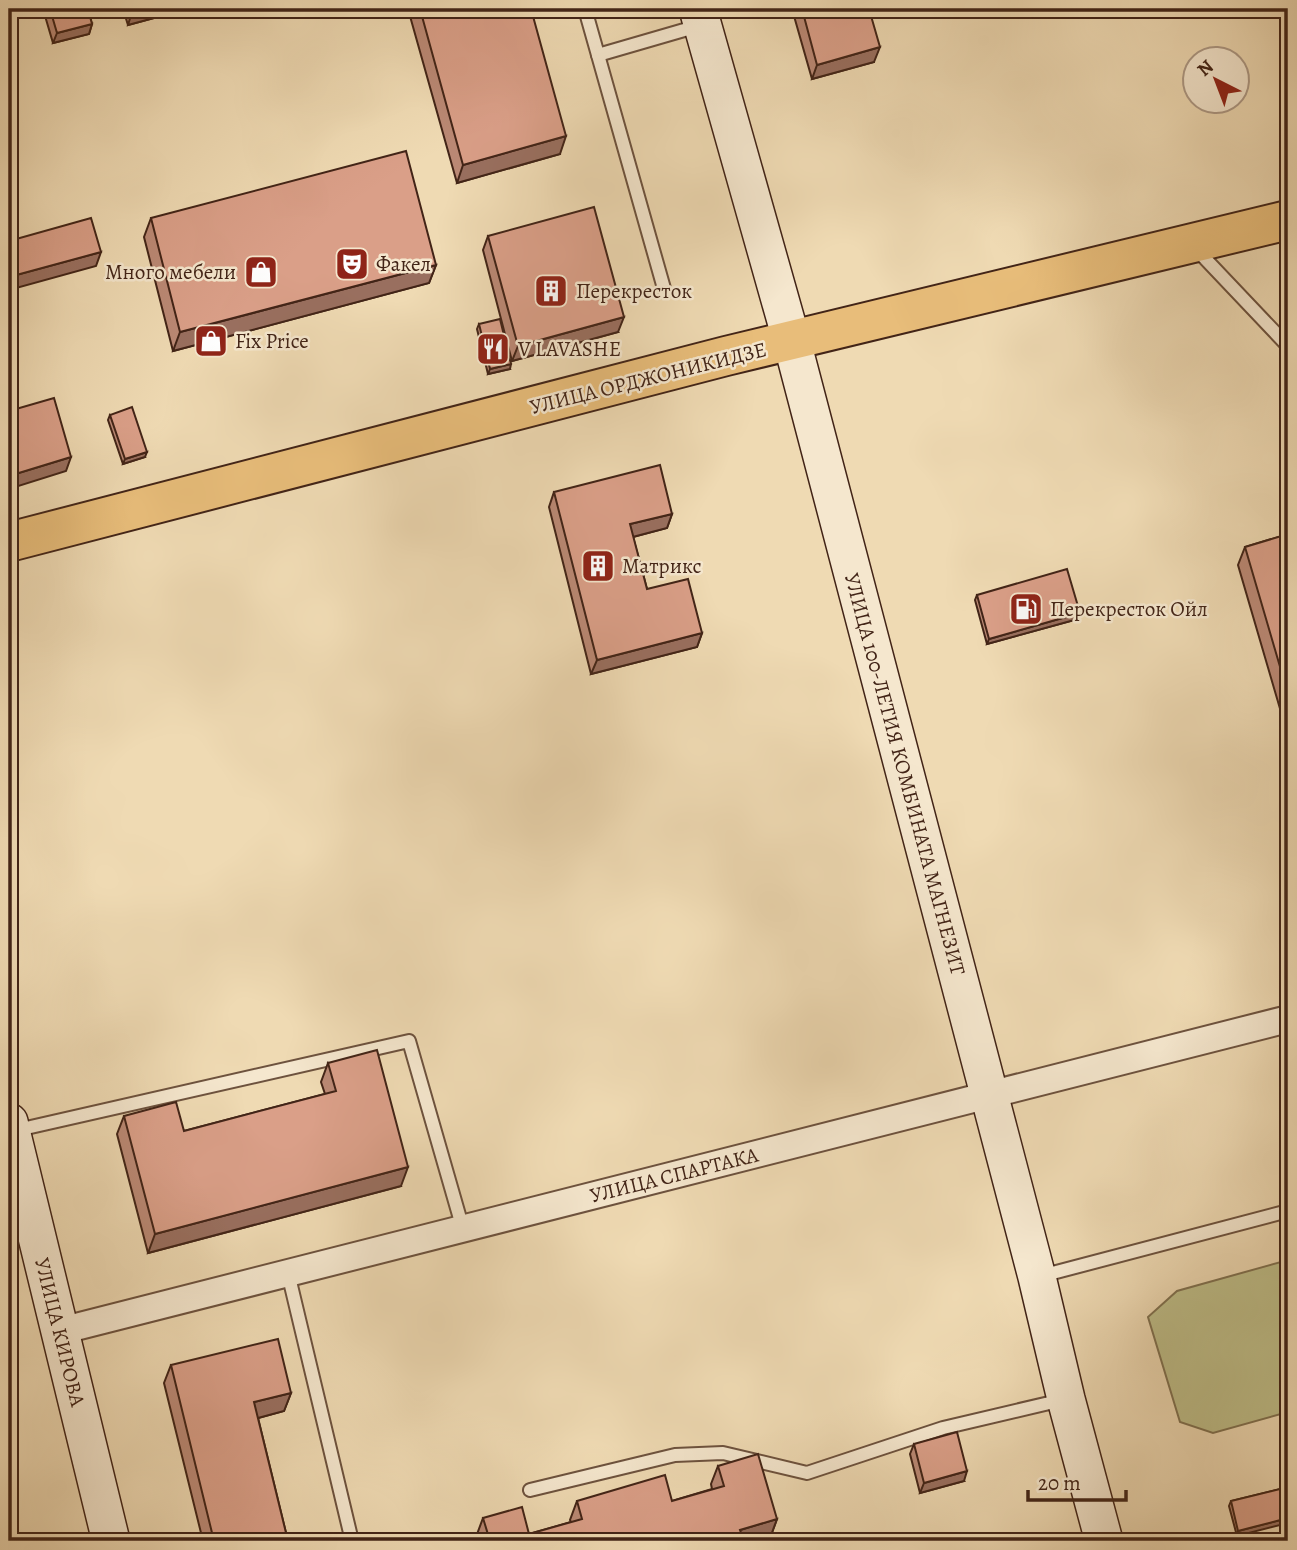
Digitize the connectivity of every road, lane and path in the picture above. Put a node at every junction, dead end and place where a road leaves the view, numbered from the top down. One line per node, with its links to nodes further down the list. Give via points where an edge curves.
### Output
1 (585, 9): 3 (lane)
2 (700, 17): 3 (lane); 7 (street, УЛИЦА 100-ЛЕТИЯ КОМБИНАТА МАГНЕЗИТ)
3 (598, 55): 6 (lane)
4 (1288, 220): 5 (main road, УЛИЦА ОРДЖОНИКИДЗЕ)
5 (1191, 244): 7 (main road, УЛИЦА ОРДЖОНИКИДЗЕ); 8 (lane)
6 (665, 292)
7 (792, 342): 9 (main road, УЛИЦА ОРДЖОНИКИДЗЕ); 11 (street, УЛИЦА 100-ЛЕТИЯ КОМБИНАТА МАГНЕЗИТ)
8 (1288, 346)
9 (9, 542)
10 (1288, 1019): 11 (street, УЛИЦА СПАРТАКА)
11 (989, 1095): 14 (street, УЛИЦА СПАРТАКА); 16 (street, УЛИЦА 100-ЛЕТИЯ КОМБИНАТА МАГНЕЗИТ)
12 (10, 1127): 14 (lane, via 409,1041); 17 (street, УЛИЦА КИРОВА)
13 (1288, 1212): 16 (lane)
14 (463, 1229): 15 (street, УЛИЦА СПАРТАКА)
15 (288, 1273): 17 (street, УЛИЦА СПАРТАКА); 21 (lane)
16 (1037, 1277): 18 (street, УЛИЦА 100-ЛЕТИЯ КОМБИНАТА МАГНЕЗИТ)
17 (60, 1331): 20 (street, УЛИЦА КИРОВА)
18 (1066, 1399): 19 (lane, via 943,1428 807,1473 723,1453 674,1455); 22 (street, УЛИЦА 100-ЛЕТИЯ КОМБИНАТА МАГНЕЗИТ)
19 (530, 1490)
20 (111, 1541)
21 (352, 1541)
22 (1104, 1541)

